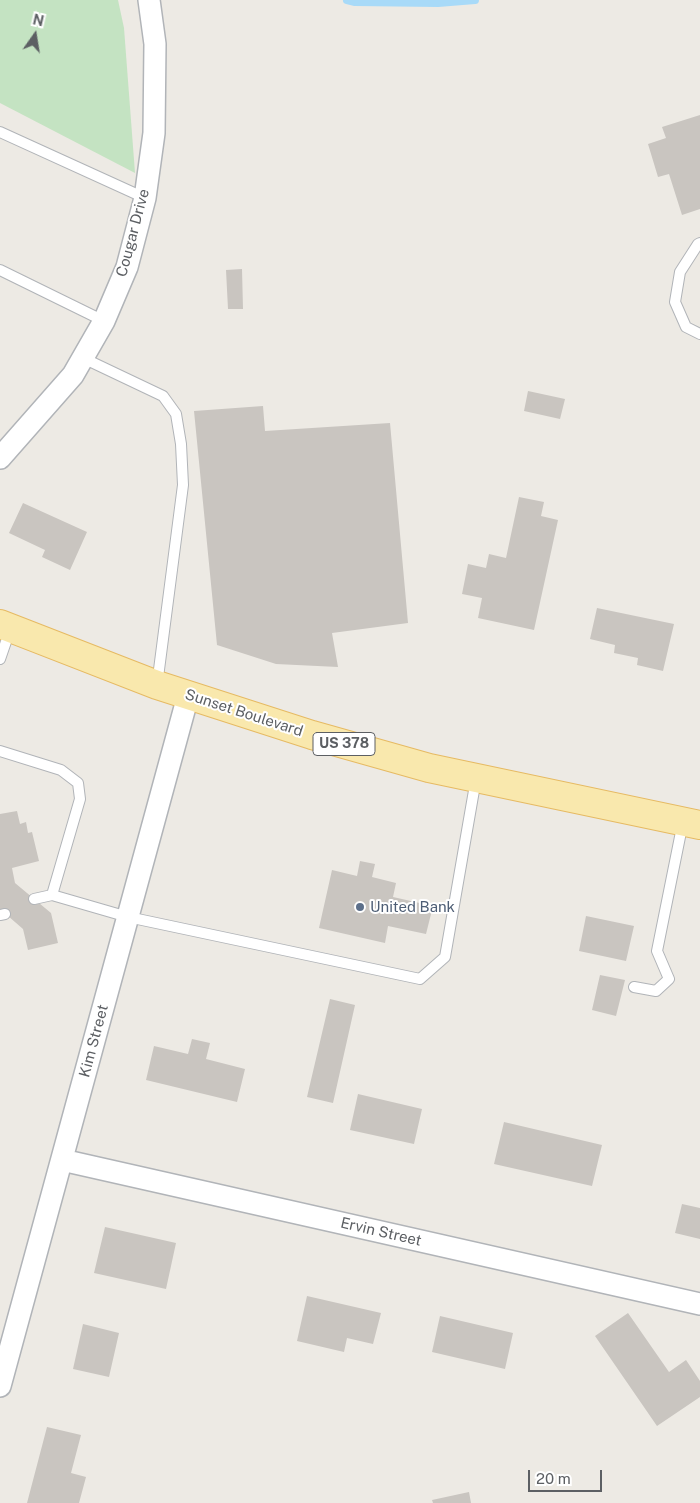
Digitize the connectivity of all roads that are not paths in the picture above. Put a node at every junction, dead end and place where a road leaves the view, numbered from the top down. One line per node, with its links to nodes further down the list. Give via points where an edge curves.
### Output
1 (149, 0): 3 (street, Cougar Drive, via 155,44 154,124)
2 (0, 132): 3 (lane)
3 (144, 198): 6 (street, Cougar Drive, via 128,267)
4 (700, 243): 7 (lane, via 680,272 675,302 686,327)
5 (0, 270): 6 (lane)
6 (104, 321): 8 (street, Cougar Drive)
7 (700, 334)
8 (83, 358): 9 (street, Cougar Drive, via 73,375); 12 (lane, via 164,396 176,414 182,484)
9 (0, 458)
10 (5, 627): 11 (lane); 12 (main road, Sunset Boulevard / US 378)
11 (0, 660)
12 (157, 685): 13 (main road, Sunset Boulevard / US 378)
13 (188, 696): 15 (main road, Sunset Boulevard / US 378, via 312,735); 19 (street, Kim Street)
14 (0, 751): 17 (lane, via 61,770 78,782 80,799)
15 (476, 778): 16 (main road, Sunset Boulevard / US 378); 19 (lane, via 445,956 420,979)
16 (691, 823): 20 (lane, via 657,951 669,979 656,990)
17 (52, 895): 18 (lane); 19 (lane)
18 (34, 899)
19 (128, 917): 21 (street, Kim Street)
20 (634, 987)
21 (62, 1160): 22 (street, Ervin Street); 23 (street, Kim Street)
22 (700, 1304)
23 (0, 1386)

